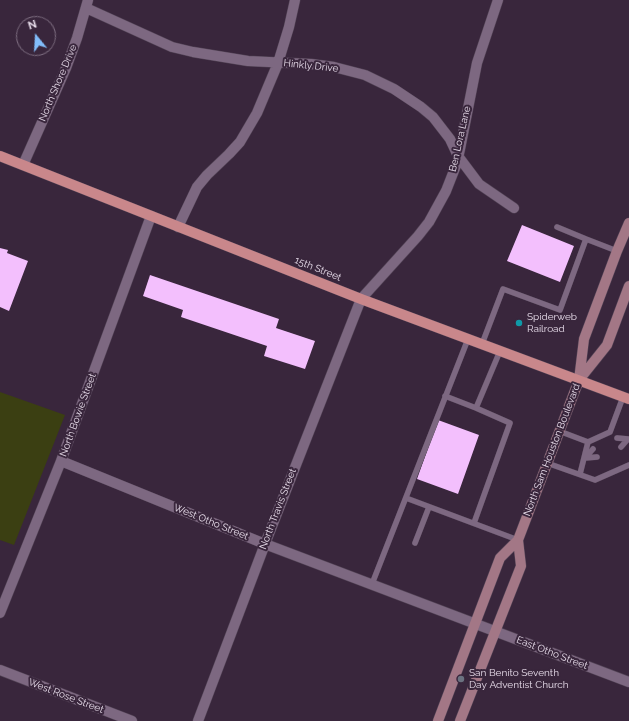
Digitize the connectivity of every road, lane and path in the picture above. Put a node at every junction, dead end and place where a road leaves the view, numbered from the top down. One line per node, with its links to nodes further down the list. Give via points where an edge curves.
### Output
1 (295, 0): 4 (street)
2 (498, 0): 6 (street, Ben Lora Lane, via 477,63)
3 (87, 4): 4 (street, Hinkly Drive, via 172,47 248,61); 7 (street, North Shore Drive, via 66,68)
4 (278, 63): 6 (street, Hinkly Drive, via 334,67 365,75 394,89 433,117 450,139); 11 (street, via 257,113 243,136 197,187)
5 (0, 156): 7 (main road, 15th Street)
6 (458, 156): 8 (street, Hinkly Drive, via 479,184); 16 (street, Ben Lora Lane, via 446,191 429,222)
7 (23, 165): 9 (main road, 15th Street)
8 (514, 208)
9 (151, 216): 11 (main road, 15th Street); 33 (street, North Bowie Street)
10 (629, 223): 14 (main road, North Sam Houston Boulevard)
11 (178, 226): 16 (main road, 15th Street)
12 (557, 227): 13 (lane)
13 (586, 239): 14 (lane); 18 (lane, via 560,310 503,289)
14 (617, 251): 20 (main road, North Sam Houston Boulevard, via 584,339)
15 (629, 286): 20 (main road, via 607,345)
16 (361, 299): 17 (main road, 15th Street); 42 (street, North Travis Street)
17 (468, 339): 18 (main road, 15th Street); 21 (lane)
18 (482, 344): 19 (main road, 15th Street)
19 (500, 351): 20 (main road, 15th Street); 23 (lane)
20 (579, 380): 22 (main road, 15th Street); 24 (main road, North Sam Houston Boulevard)
21 (445, 396): 23 (lane); 37 (lane)
22 (626, 398): 25 (lane)
23 (476, 408): 39 (lane, via 510,423)
24 (559, 431): 28 (lane); 34 (main road, North Sam Houston Boulevard)
25 (610, 432): 27 (lane); 28 (lane)
26 (617, 438): 27 (lane)
27 (629, 439): 29 (lane)
28 (588, 442): 32 (lane)
29 (621, 447)
30 (593, 449): 32 (lane)
31 (597, 457): 32 (lane)
32 (585, 458): 36 (lane)
33 (61, 461): 42 (street, West Otho Street); 44 (street, North Bowie Street)
34 (547, 463): 36 (lane); 40 (main road, North Sam Houston Boulevard)
35 (629, 465): 36 (lane, via 595,480)
36 (580, 474)
37 (406, 498): 38 (lane); 43 (lane)
38 (429, 507): 39 (lane); 41 (lane)
39 (474, 523): 40 (lane)
40 (518, 540): 45 (main road, North Sam Houston Boulevard, via 500,558); 46 (main road, North Sam Houston Boulevard, via 521,566)
41 (415, 543)
42 (265, 544): 43 (street, West Otho Street); 50 (street, North Travis Street)
43 (372, 584): 45 (street, West Otho Street)
44 (0, 613)
45 (475, 623): 46 (street, East Otho Street); 51 (main road, North Sam Houston Boulevard)
46 (495, 631): 48 (street, East Otho Street); 52 (main road, North Sam Houston Boulevard)
47 (0, 670): 49 (street, West Rose Street)
48 (629, 682)
49 (132, 721)
50 (198, 721)
51 (438, 721)
52 (460, 721)

